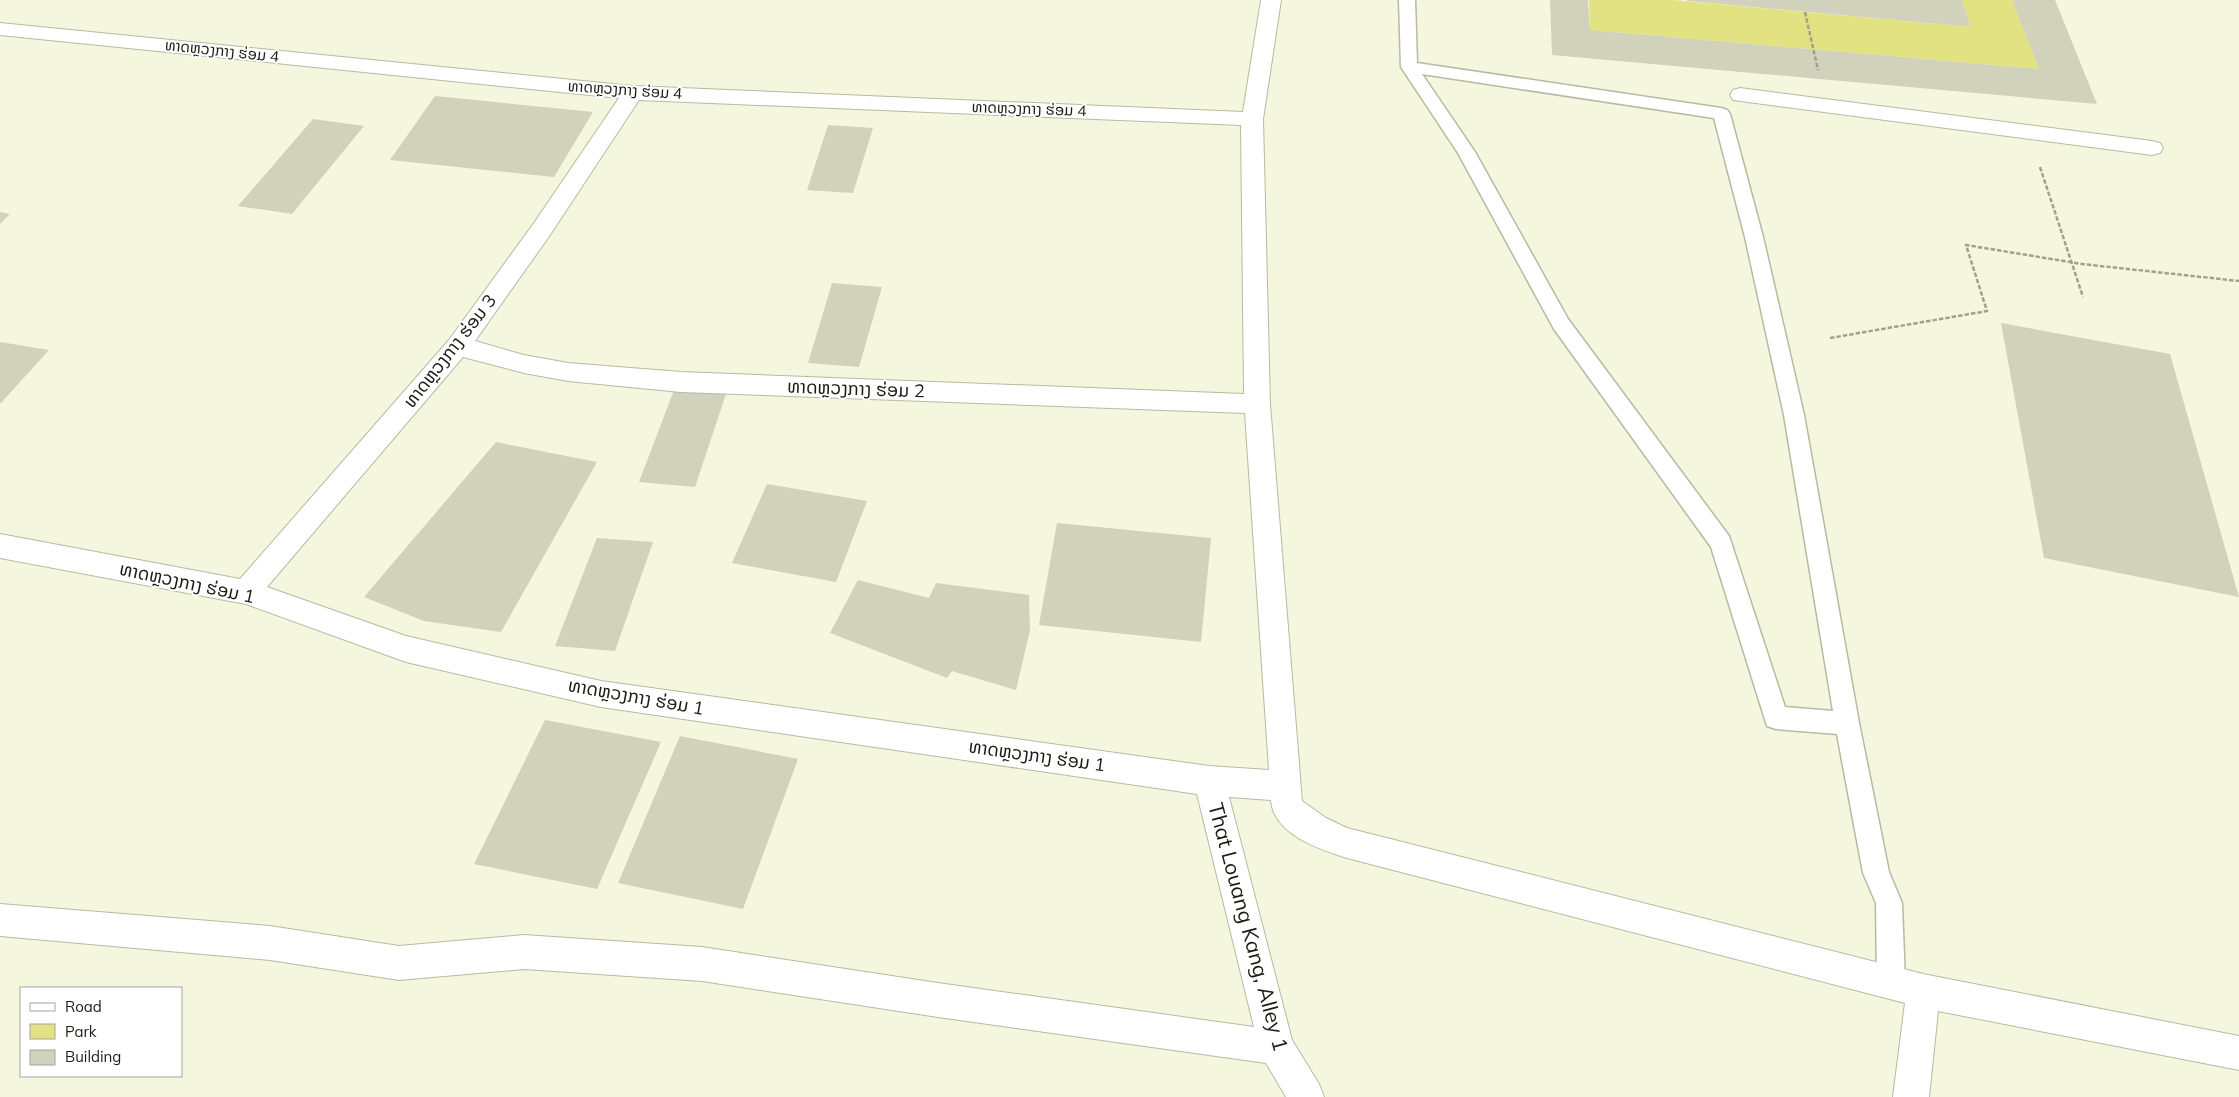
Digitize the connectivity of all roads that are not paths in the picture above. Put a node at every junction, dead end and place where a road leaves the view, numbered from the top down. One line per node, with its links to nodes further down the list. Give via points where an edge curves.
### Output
1 (1271, 0): 7 (street)
2 (1406, 0): 4 (lane)
3 (0, 29): 5 (street, ທາດຫຼວງກາງ ຮ່ອມ 4)
4 (1409, 67): 13 (lane, via 1466,152 1561,324 1721,543 1776,718); 13 (lane, via 1721,114 1754,237 1794,415)
5 (632, 93): 7 (street, ທາດຫຼວງກາງ ຮ່ອມ 4); 9 (street, ທາດຫຼວງກາງ ຮ່ອມ 3, via 542,229)
6 (1740, 95): 8 (street)
7 (1252, 119): 10 (street)
8 (2152, 148)
9 (458, 346): 10 (street, ທາດຫຼວງກາງ ຮ່ອມ 2, via 568,372 681,382); 12 (street, ທາດຫຼວງກາງ ຮ່ອມ 3)
10 (1257, 404): 15 (street)
11 (0, 546): 12 (street, ທາດຫຼວງກາງ ຮ່ອມ 1)
12 (246, 592): 14 (street, ທາດຫຼວງກາງ ຮ່ອມ 1, via 406,649 601,694)
13 (1847, 723): 17 (lane, via 1876,873 1889,903)
14 (1209, 781): 15 (street, ທາດຫຼວງກາງ ຮ່ອມ 1); 18 (street, That Louang Kang, Alley 1)
15 (1286, 786): 17 (street, via 1287,808 1323,835)
16 (0, 920): 18 (street, via 270,943 399,963 524,952 702,964)
17 (1907, 987): 19 (street); 21 (street)
18 (1276, 1047): 20 (street, That Louang Kang, Alley 1)
19 (2239, 1053)
20 (1306, 1097)
21 (1911, 1097)

